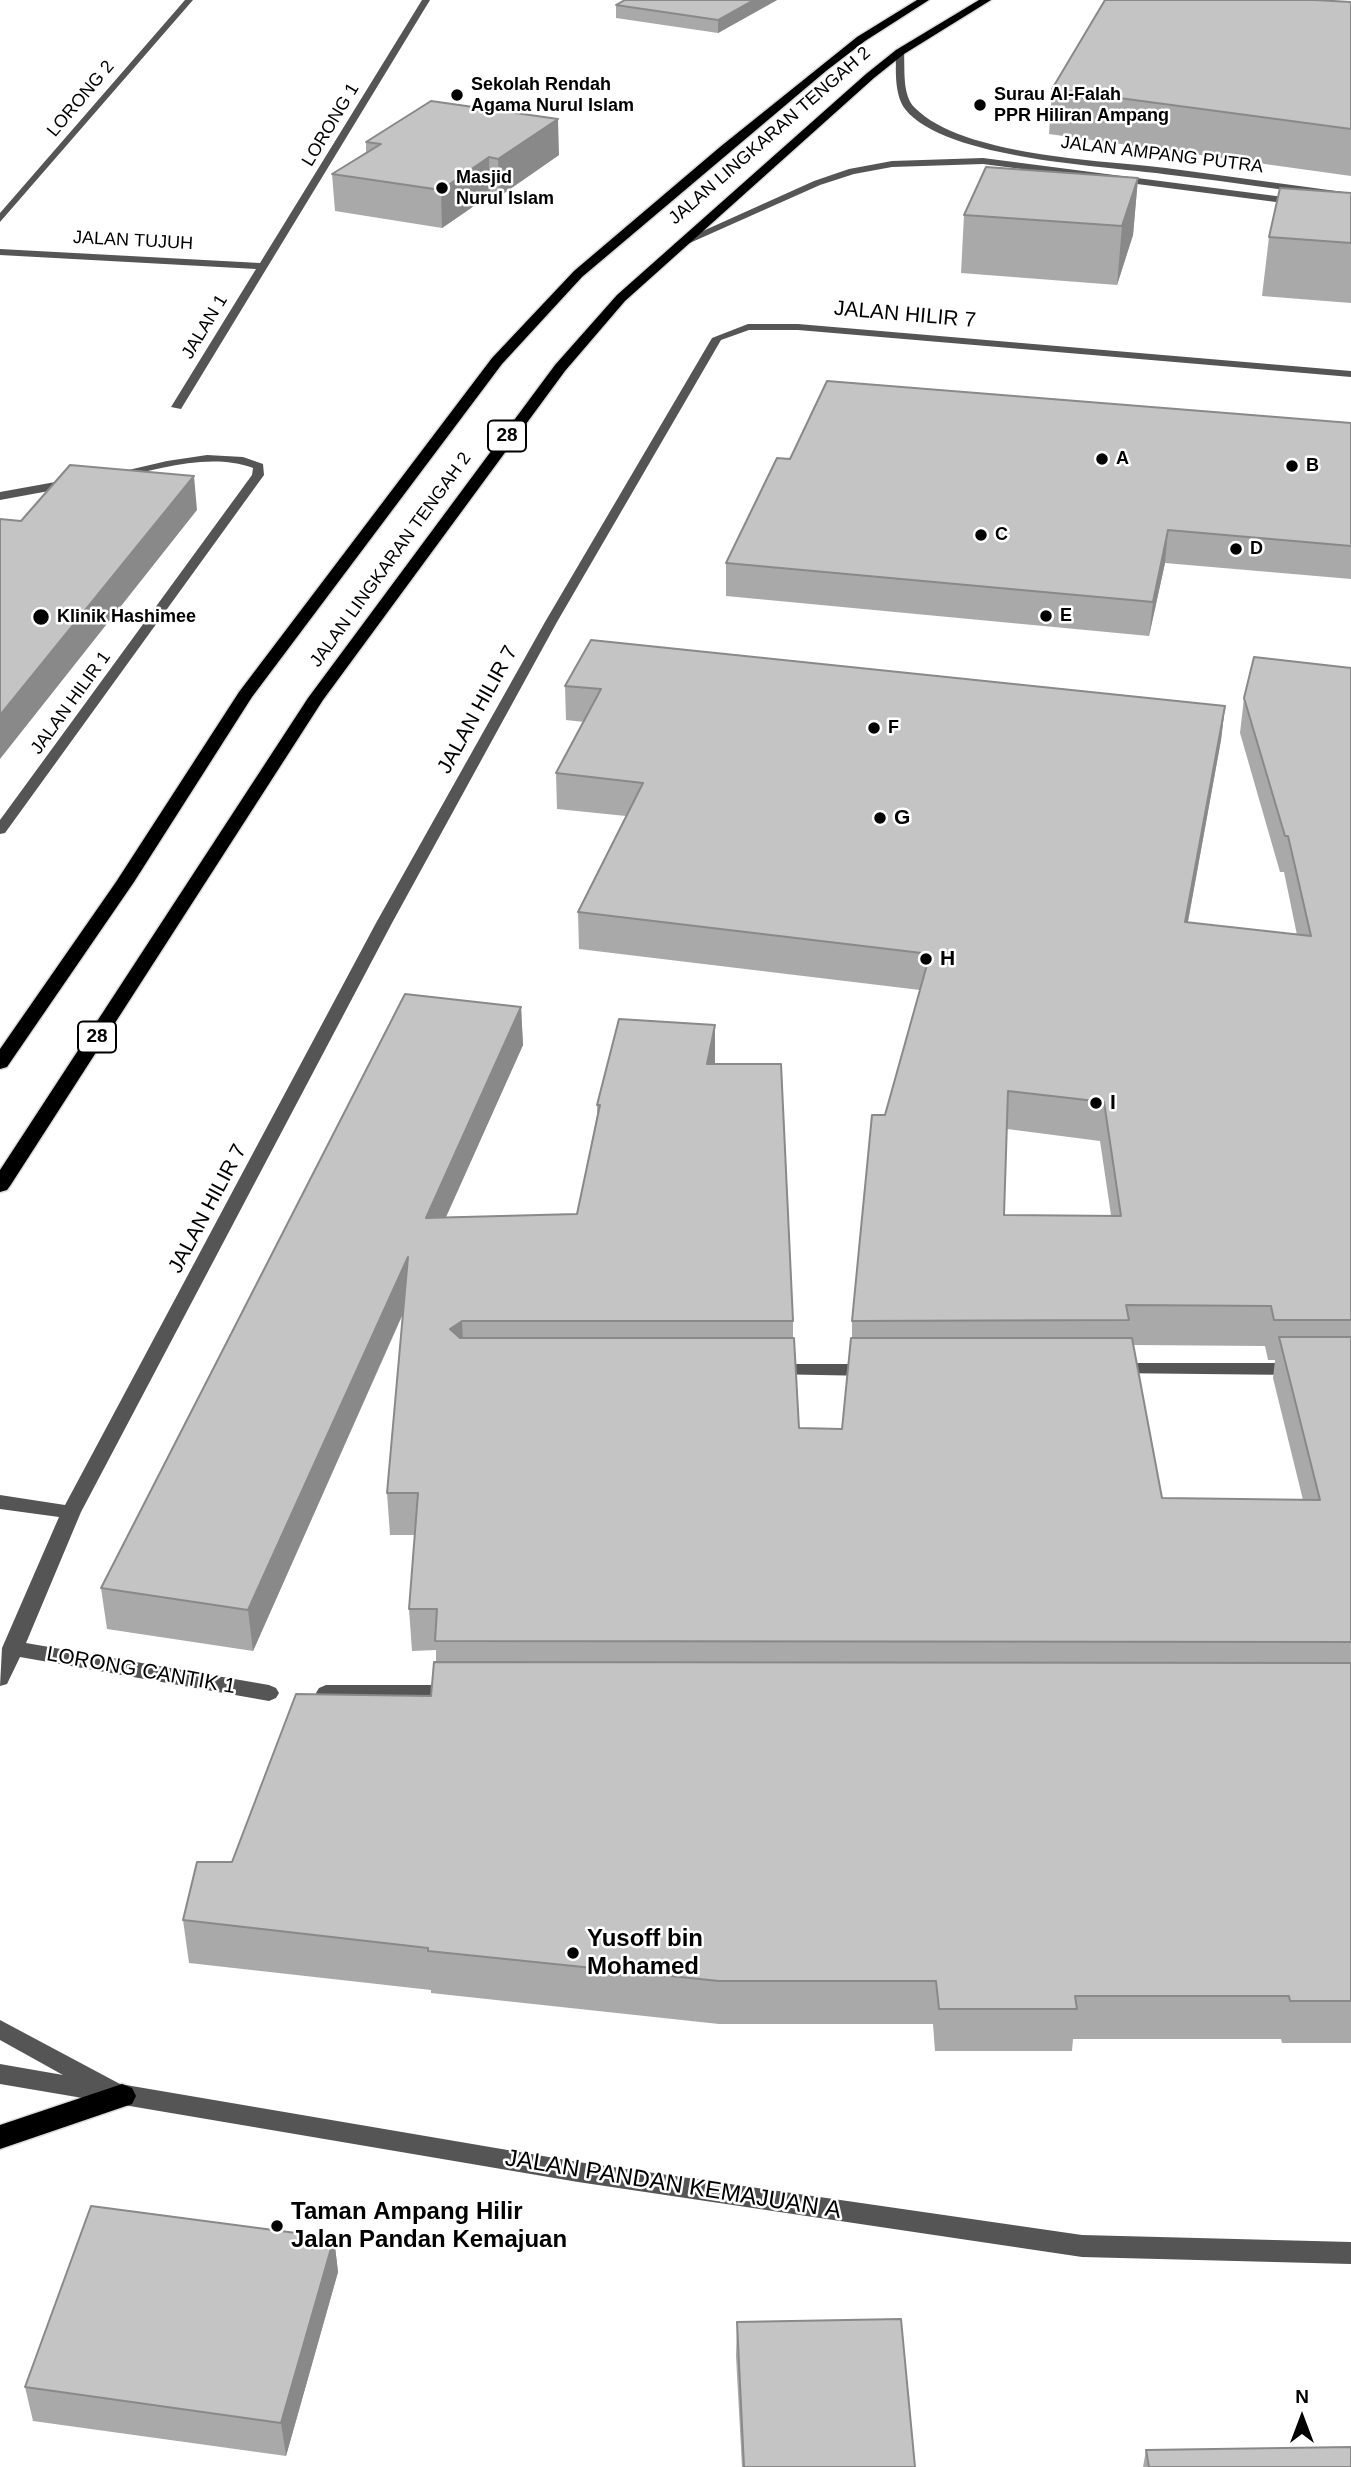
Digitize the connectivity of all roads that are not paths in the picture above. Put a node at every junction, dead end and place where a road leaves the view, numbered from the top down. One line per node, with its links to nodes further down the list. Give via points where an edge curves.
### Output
1 (189, 0): 8 (street, LORONG 2)
2 (426, 0): 11 (street, LORONG 1)
3 (924, 0): 18 (highway, JALAN LINGKARAN TENGAH 2 / 28, via 832,61 723,149 578,274 497,362 245,695 125,882)
4 (986, 0): 5 (highway, JALAN LINGKARAN TENGAH 2 / 28)
5 (900, 52): 6 (street, JALAN AMPANG PUTRA, via 909,108 925,122 987,145); 9 (highway, JALAN LINGKARAN TENGAH 2 / 28)
6 (1351, 196)
7 (1310, 203): 9 (street, JALAN AMPANG PUTRA, via 983,161 928,161 852,171)
8 (0, 219)
9 (679, 244): 19 (highway, JALAN LINGKARAN TENGAH 2 / 28, via 621,298 559,368 316,698)
10 (0, 252): 11 (street, JALAN TUJUH)
11 (264, 266): 13 (street, JALAN 1)
12 (1351, 373): 25 (street, JALAN HILIR 7, via 798,327 748,327 717,338 551,622 384,923)
13 (177, 407)
14 (98, 478): 17 (street, JALAN HILIR 1, via 221,458 259,466 258,475)
15 (85, 480): 16 (street)
16 (0, 496)
17 (0, 830)
18 (0, 1063)
19 (0, 1186)
20 (1102, 1369): 21 (street)
21 (1309, 1369)
22 (755, 1370): 23 (street)
23 (894, 1370)
24 (0, 1502): 25 (street)
25 (71, 1512): 26 (street, JALAN HILIR 7)
26 (12, 1648): 27 (street, JALAN HILIR 7); 28 (street, LORONG CANTIK 1)
27 (0, 1679)
28 (269, 1693)
29 (326, 1693): 30 (street)
30 (478, 1693)
31 (0, 2029): 33 (street)
32 (0, 2074): 33 (street, JALAN PANDAN KEMAJUAN A)
33 (122, 2096): 34 (highway); 35 (street, JALAN PANDAN KEMAJUAN A, via 578,2172 1082,2246)
34 (0, 2137)
35 (1351, 2253)

